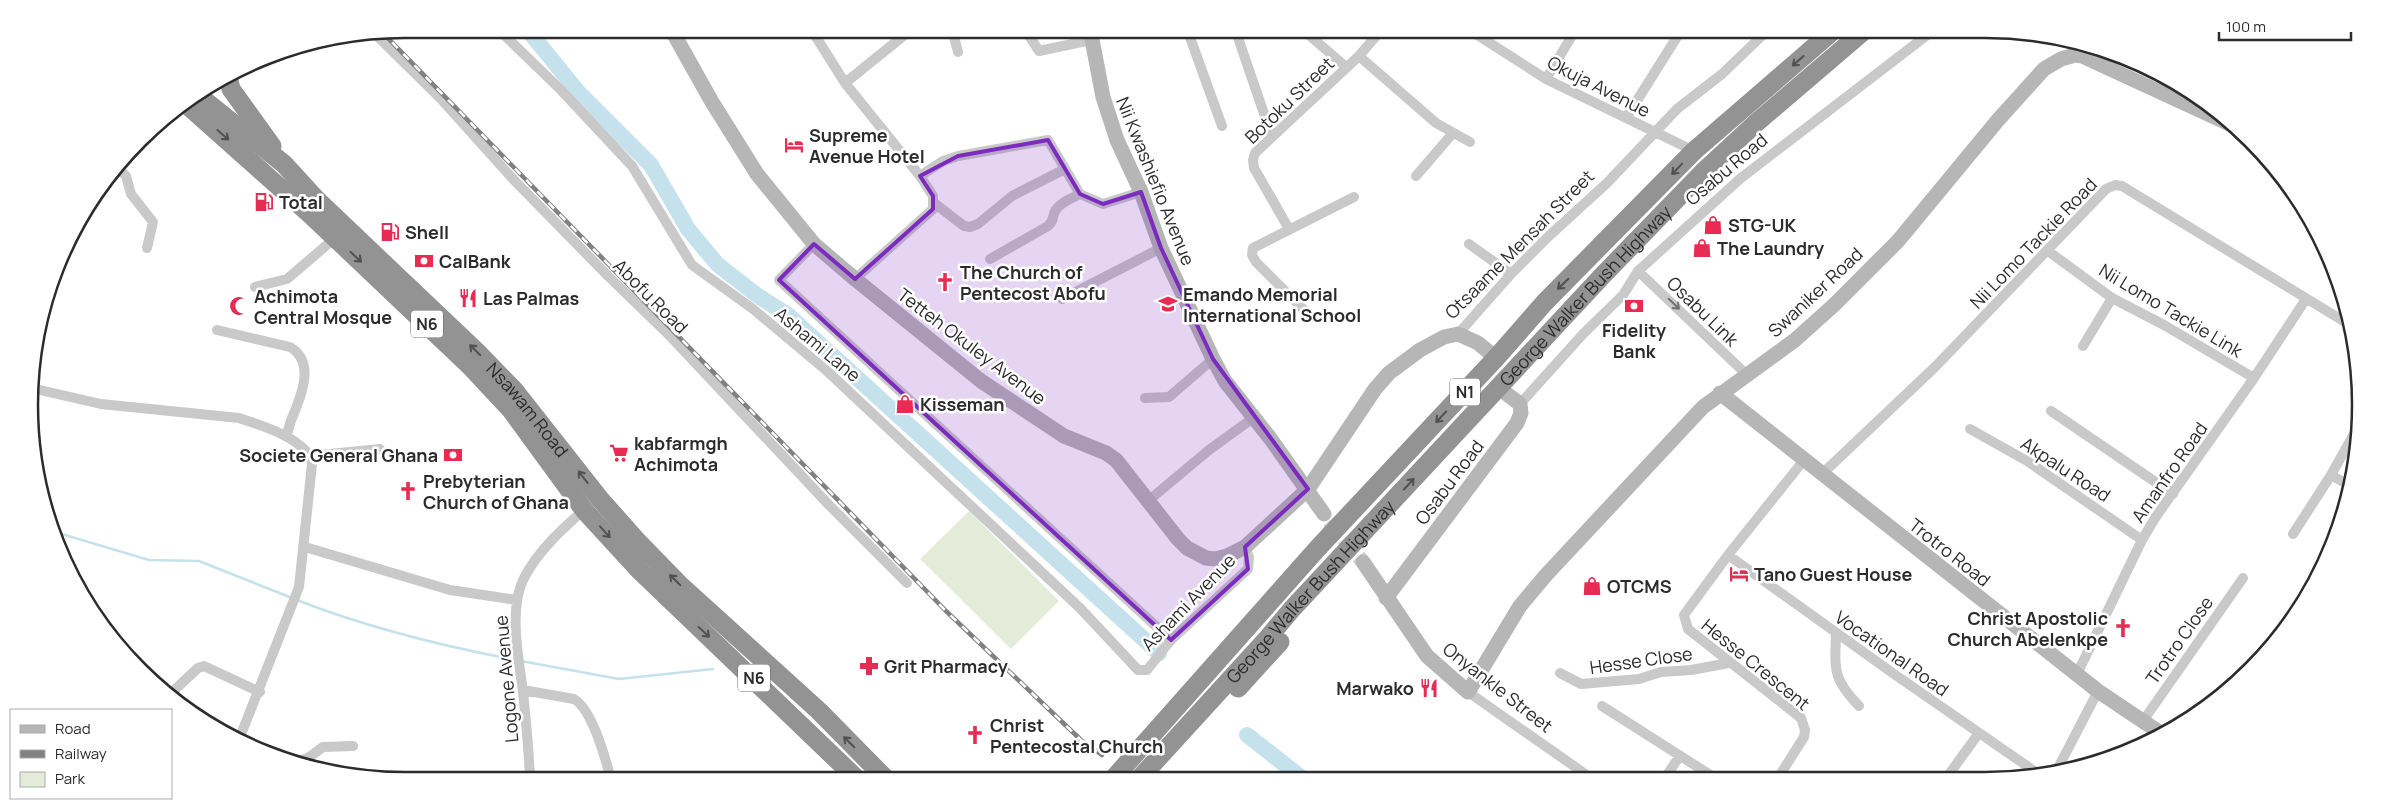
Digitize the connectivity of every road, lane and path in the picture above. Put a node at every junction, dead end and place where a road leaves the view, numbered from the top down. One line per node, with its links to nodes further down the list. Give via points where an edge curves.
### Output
1 (379, 38): 100 (street, Abofu Road)
2 (507, 38): 106 (street, Ashami Lane, via 632,166 692,265 753,309 827,370 1080,608)
3 (676, 38): 50 (street, Tetteh Okuley Avenue, via 757,174)
4 (817, 38): 28 (street)
5 (901, 38): 28 (street)
6 (954, 38): 22 (street)
7 (1031, 38): 8 (street, via 1039,51)
8 (1079, 38)
9 (1092, 38): 44 (street, Nii Kwashiefio Avenue, via 1103,97)
10 (1190, 38): 33 (street)
11 (1238, 38): 36 (street)
12 (1312, 38): 25 (street)
13 (1374, 38): 23 (street, Botoku Street)
14 (1482, 38): 26 (street, Okuja Avenue)
15 (1571, 38): 26 (street)
16 (1676, 38): 32 (street)
17 (1759, 38): 34 (street, Otsaame Mensah Street)
18 (1825, 38): 38 (highway, George Walker Bush Highway / N1, one-way to 38)
19 (1855, 38): 72 (highway, George Walker Bush Highway / N1, via 1703,172)
20 (1924, 38): 56 (street, Osabu Road, via 1741,178)
21 (2078, 50): 24 (street)
22 (958, 52)
23 (1358, 56): 25 (street, Botoku Street); 35 (street, via 1436,123)
24 (2082, 56): 30 (street); 70 (street, Swaniker Road, via 2061,59 2044,70 1998,120 1898,241 1795,340)
25 (1346, 67): 36 (street, Botoku Street)
26 (1546, 79): 32 (street, Okuja Avenue)
27 (229, 82): 39 (highway)
28 (845, 82): 42 (street)
29 (202, 98): 39 (highway, Nsawam Road / N6)
30 (2188, 99)
31 (190, 107): 49 (highway, Nsawam Road / N6, one-way to 49)
32 (1626, 118): 34 (street, Okuja Avenue)
33 (1222, 126)
34 (1654, 132): 38 (street, Okuja Avenue); 57 (street, Otsaame Mensah Street, via 1607,183)
35 (1453, 133): 37 (street); 43 (street)
36 (1272, 137): 48 (street, Botoku Street, via 1255,153 1254,168)
37 (1470, 142)
38 (1694, 151): 68 (highway, George Walker Bush Highway / N1, one-way to 68, via 1545,302)
39 (284, 164): 91 (highway, Nsawam Road / N6, one-way to 39, via 514,390 316,199)
40 (1065, 169): 42 (street, via 1048,140 958,156 943,161); 45 (street); 47 (street, via 1012,196 970,227 964,226)
41 (121, 171): 52 (street, via 131,194 153,222)
42 (920, 176): 47 (street)
43 (1416, 176)
44 (1141, 192): 45 (street, via 1103,204); 53 (street, Nii Kwashiefio Avenue)
45 (1080, 194): 55 (street, via 1060,206 1048,226)
46 (1354, 197): 48 (street)
47 (934, 202): 58 (street, via 933,209)
48 (1289, 229): 63 (street, via 1253,248 1252,255)
49 (336, 238): 59 (street, via 287,279); 91 (highway, Nsawam Road / N6, one-way to 91, via 470,366)
50 (814, 244): 58 (street, Tetteh Okuley Avenue); 104 (street, via 779,280)
51 (1469, 244): 57 (street)
52 (147, 248)
53 (1161, 248): 62 (street); 69 (street, Nii Kwashiefio Avenue)
54 (2048, 251): 60 (street, Nii Lomo Tackie Link); 61 (street, Nii Lomo Tackie Road, via 2106,189 2122,186); 85 (street, Nii Lomo Tackie Road, via 1935,367)
55 (990, 259)
56 (1638, 271): 70 (street, Osabu Link, one-way to 70); 76 (street, Osabu Road, via 1623,295)
57 (1511, 274): 66 (street, Otsaame Mensah Street)
58 (855, 279): 90 (street, Tetteh Okuley Avenue, via 1032,417 1116,460)
59 (255, 287)
60 (2112, 298): 67 (street); 71 (street, Nii Lomo Tackie Link)
61 (2306, 299): 64 (street, Nii Lomo Tackie Road); 71 (street, Amanfro Road)
62 (1062, 300)
63 (1306, 312)
64 (2341, 320)
65 (217, 330): 80 (street, via 290,347 302,360 305,379)
66 (1458, 334): 68 (street, via 1478,343); 88 (street, Otsaame Mensah Street, via 1431,344 1389,374 1370,396)
67 (2084, 346)
68 (1496, 358): 131 (highway, George Walker Bush Highway / N1, one-way to 131)
69 (1213, 359): 75 (street, via 1169,397); 78 (street, Nii Kwashiefio Avenue)
70 (1746, 374): 74 (street, Swaniker Road)
71 (2254, 378): 89 (street, Amanfro Road)
72 (1499, 388): 76 (street); 132 (highway, George Walker Bush Highway / N1, one-way to 72, via 1190,724 1213,712 1260,667 1284,637 1291,624 1292,609)
73 (38, 390): 80 (street, via 101,404 238,418)
74 (1720, 393): 84 (street, Trotro Road); 113 (street, Swaniker Road, via 1702,407 1546,575 1520,606)
75 (1145, 398)
76 (1520, 404): 101 (street, Osabu Road, via 1521,414 1517,423)
77 (2051, 411): 89 (street)
78 (1253, 418): 88 (street, Nii Kwashiefio Avenue); 90 (street)
79 (1970, 429): 94 (street, Akpalu Road, via 2027,461)
80 (286, 436): 83 (street)
81 (2349, 442): 86 (street)
82 (380, 448): 83 (street)
83 (310, 456): 95 (street)
84 (1804, 460): 85 (street, Trotro Road); 97 (street, Hesse Crescent)
85 (1822, 474): 108 (street, Trotro Road)
86 (2331, 475): 87 (street); 93 (street)
87 (2343, 482)
88 (1308, 489): 92 (street, Nii Kwashiefio Avenue); 96 (street, Tetteh Okuley Avenue)
89 (2173, 494): 94 (street, Amanfro Road)
90 (1148, 501): 96 (street, Tetteh Okuley Avenue, via 1178,539 1197,554 1215,559)
91 (592, 504): 102 (street, Logone Avenue, via 552,539 534,561); 123 (highway, Nsawam Road / N6, one-way to 123, via 668,599); 130 (highway, Nsawam Road / N6, one-way to 91, via 819,711)
92 (1324, 514)
93 (2293, 534)
94 (2142, 540): 108 (street, Amanfro Road)
95 (305, 547): 102 (street, via 450,590); 112 (street, via 299,587)
96 (1245, 547): 104 (street, Ashami Avenue, via 1249,557 1248,569)
97 (1728, 555): 103 (street, Vocational Road); 105 (street, Hesse Crescent, via 1684,617 1688,629)
98 (1363, 562): 101 (street, Onyankle Street)
99 (2243, 578): 116 (street, Trotro Close)
100 (907, 582)
101 (1386, 598): 113 (street, Onyankle Street, via 1427,656)
102 (516, 600): 110 (street, Logone Avenue)
103 (1836, 633): 115 (street, via 1837,678); 118 (street, Vocational Road)
104 (1170, 640): 106 (street, Ashami Avenue, via 1147,670)
105 (1729, 663): 107 (street, Hesse Close, via 1661,672 1639,679 1581,684); 136 (street, Hesse Crescent, via 1801,718 1804,736)
106 (1138, 670)
107 (1560, 673)
108 (2077, 674): 111 (street, Trotro Road)
109 (174, 690): 112 (street, via 204,666)
110 (523, 690): 126 (street, Logone Avenue); 127 (street, via 580,703 593,727)
111 (2098, 691): 116 (street, Trotro Road); 124 (street)
112 (260, 692): 119 (street)
113 (1468, 692): 133 (street, Onyankle Street)
114 (1602, 706): 121 (street)
115 (1859, 706)
116 (2143, 720): 117 (street, Trotro Road)
117 (2155, 729)
118 (1979, 733): 125 (street, Vocational Road); 137 (street)
119 (241, 734)
120 (353, 746): 122 (street, via 323,747)
121 (1679, 757): 134 (street); 135 (street)
122 (309, 759)
123 (836, 760): 128 (highway); 129 (highway, Nsawam Road / N6)
124 (2061, 763)
125 (2030, 768)
126 (529, 772)
127 (608, 772)
128 (841, 772)
129 (850, 772)
130 (881, 772)
131 (1115, 772)
132 (1145, 772)
133 (1582, 772)
134 (1669, 772)
135 (1705, 772)
136 (1782, 772)
137 (1951, 772)

